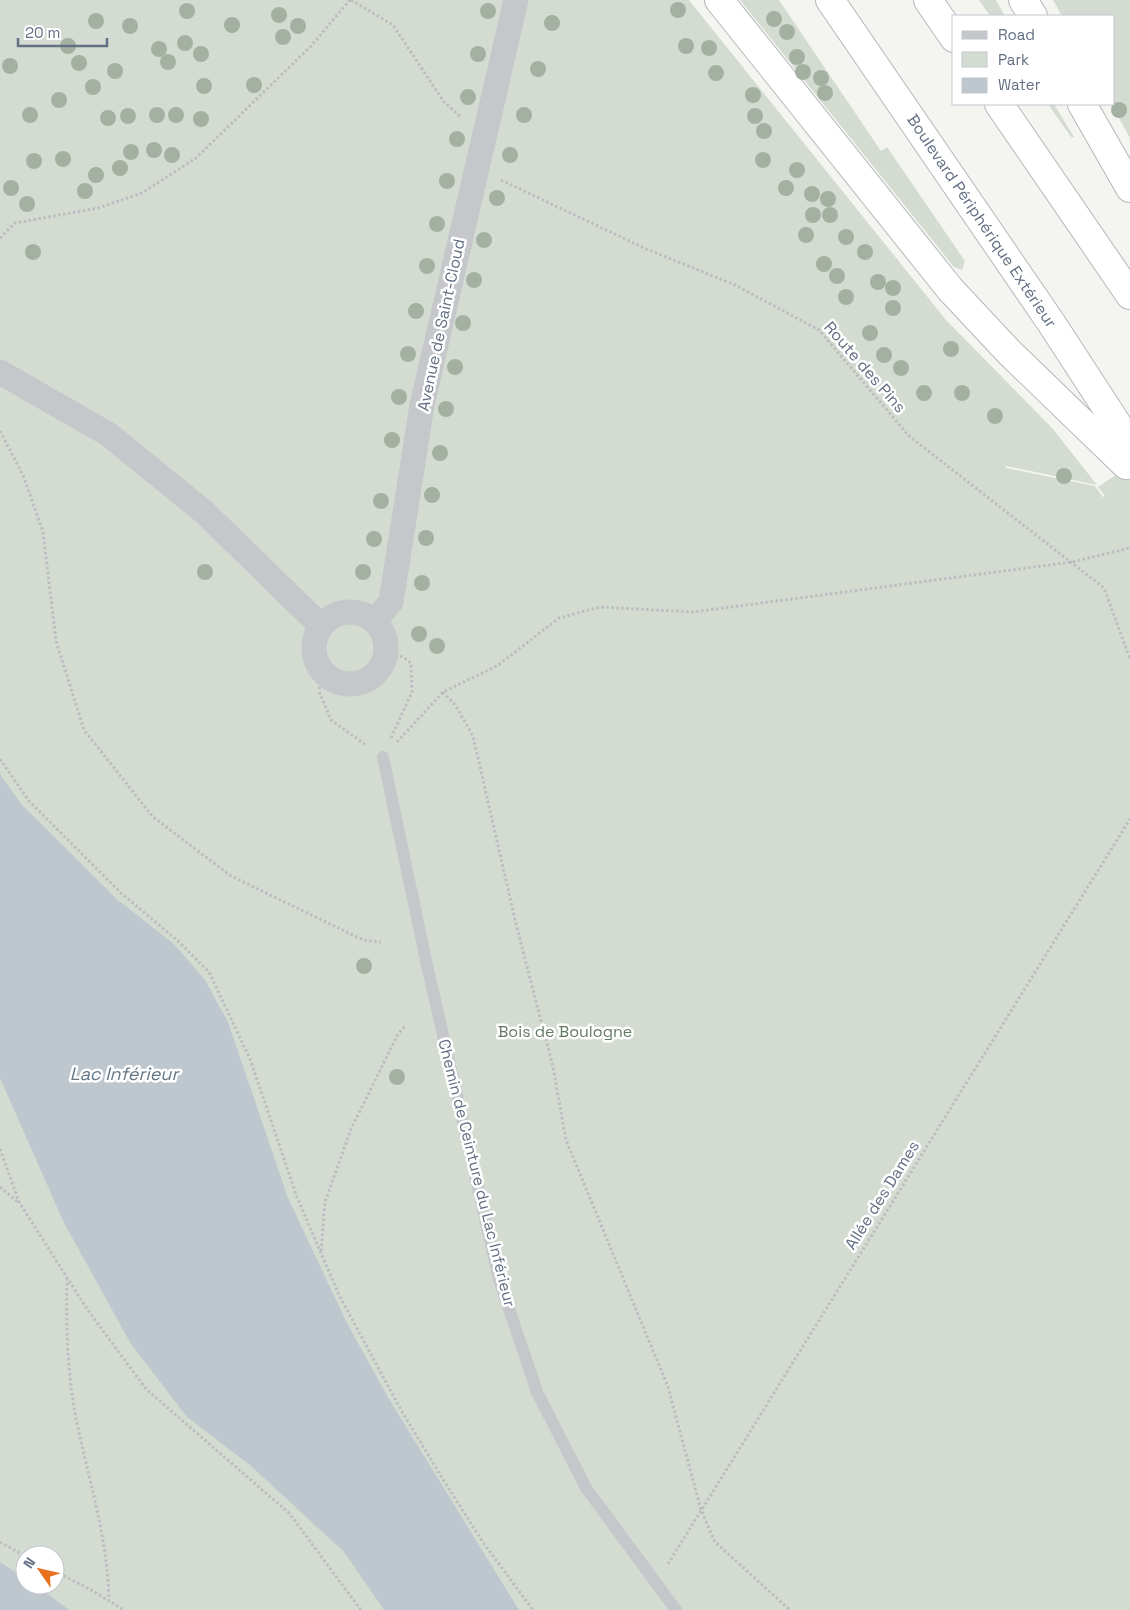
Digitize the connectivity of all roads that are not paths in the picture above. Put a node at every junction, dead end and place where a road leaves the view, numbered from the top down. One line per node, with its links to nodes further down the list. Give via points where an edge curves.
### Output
1 (516, 0): 8 (street, Avenue de Saint-Cloud)
2 (524, 0): 8 (street, Avenue de Saint-Cloud)
3 (719, 0): 15 (highway, via 950,289 1010,352)
4 (830, 0): 15 (highway, Boulevard Périphérique Extérieur, via 1052,324)
5 (928, 0): 9 (highway)
6 (1023, 0): 7 (highway)
7 (1032, 15)
8 (511, 28): 16 (street, Avenue de Saint-Cloud, via 422,405 391,602)
9 (952, 35)
10 (1000, 105): 13 (highway)
11 (1083, 105): 12 (highway)
12 (1130, 188)
13 (1130, 295)
14 (0, 372): 17 (street, via 108,434 204,512)
15 (1128, 454)
16 (375, 620): 17 (street, via 357,612 343,612 331,616); 17 (street, via 384,632 388,647 384,663 370,679 354,684 339,683 322,672 314,650 315,637)
17 (321, 626)
18 (383, 757): 19 (lane, Chemin de Ceinture du Lac Inférieur, via 426,965 499,1279 537,1392 586,1488)
19 (676, 1610)

